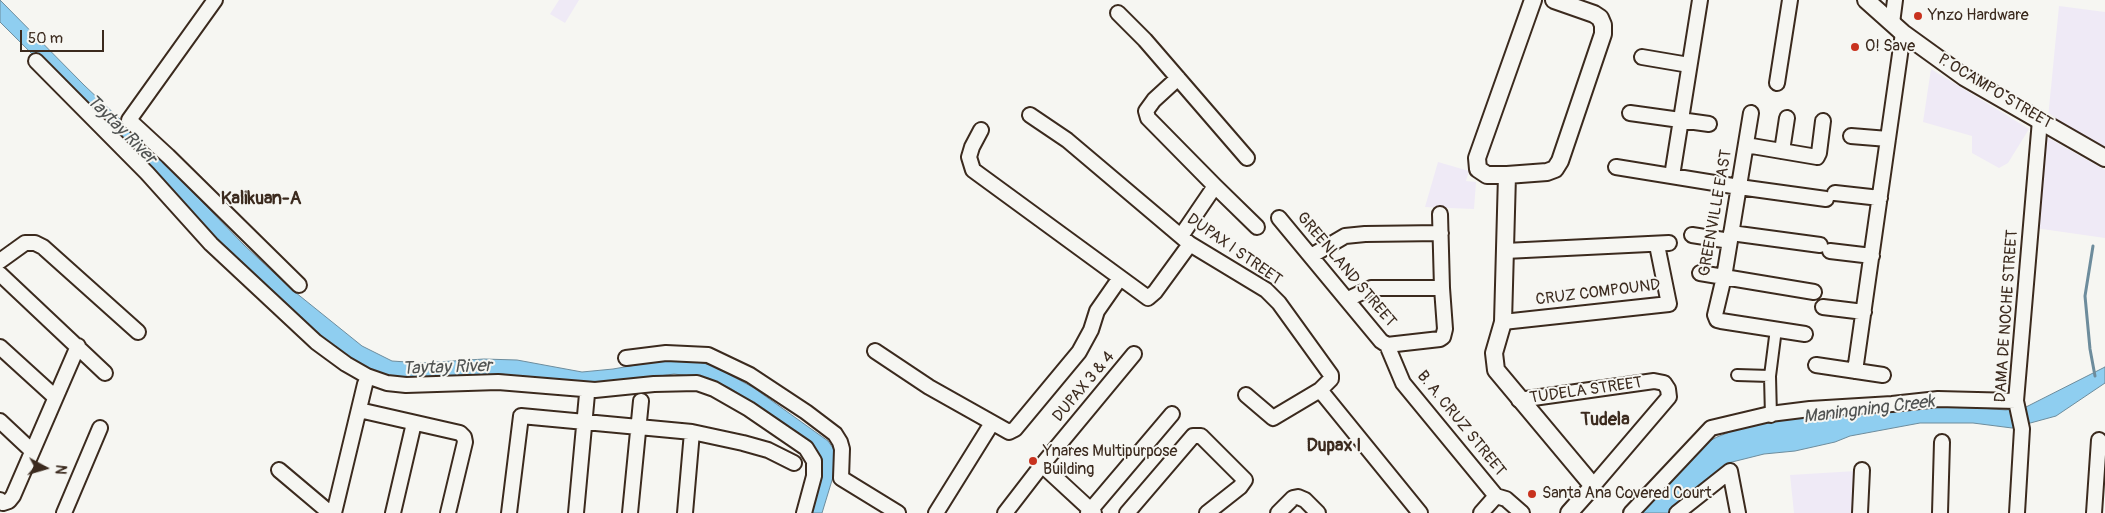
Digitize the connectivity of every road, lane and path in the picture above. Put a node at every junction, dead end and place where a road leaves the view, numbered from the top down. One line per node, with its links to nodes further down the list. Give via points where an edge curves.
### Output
1 (215, 0): 51 (street, via 128,120)
2 (1532, 0): 31 (street, via 1476,164 1480,172 1487,175)
3 (1554, 0): 31 (street, via 1600,18 1603,34 1560,161 1548,172)
4 (1700, 0): 12 (street)
5 (1790, 0): 14 (street)
6 (1866, 0): 9 (street, P. OCAMPO STREET)
7 (1895, 0): 9 (street)
8 (1118, 13): 13 (street)
9 (1897, 28): 20 (street, P. OCAMPO STREET, via 1964,77); 25 (street)
10 (1642, 57): 12 (street)
11 (36, 61): 112 (street, via 147,173 211,244 316,342 346,364 387,383 406,385 498,382 595,390 690,383 714,389 806,448 814,461 814,476)
12 (1689, 65): 19 (street)
13 (1178, 78): 28 (street); 33 (street, via 1154,100 1146,111 1148,118)
14 (1777, 83)
15 (1630, 113): 19 (street)
16 (1751, 113): 26 (street, GREENVILLE EAST)
17 (1030, 115): 42 (street, DUPAX I STREET, via 1067,140)
18 (1787, 118): 27 (street)
19 (1680, 120): 22 (street); 32 (street)
20 (2040, 120): 29 (street, P. OCAMPO STREET); 80 (street, DAMA DE NOCHE STREET)
21 (1823, 121): 27 (street, via 1817,157)
22 (1709, 124)
23 (981, 130): 50 (street, via 972,147 973,170)
24 (1851, 136): 25 (street)
25 (1888, 139): 35 (street)
26 (1746, 145): 27 (street); 34 (street, GREENVILLE EAST)
27 (1782, 151)
28 (1247, 158)
29 (2105, 158)
30 (1616, 167): 32 (street)
31 (1507, 176): 43 (street)
32 (1672, 176): 34 (street)
33 (1214, 186): 38 (street); 42 (street)
34 (1739, 187): 35 (street); 41 (street, GREENVILLE EAST)
35 (1880, 198): 45 (street)
36 (1440, 214): 39 (street)
37 (1279, 218): 44 (street, GREENLAND STREET)
38 (1257, 227)
39 (1441, 233): 44 (street, via 1345,236); 52 (street)
40 (1692, 235): 41 (street)
41 (1730, 237): 45 (street); 49 (street, GREENVILLE EAST)
42 (1186, 240): 50 (street, via 1155,292 1148,298); 74 (street, DUPAX I STREET, via 1266,290 1279,303 1330,371 1331,379)
43 (1505, 251): 57 (street); 57 (street, CRUZ COMPOUND, via 1663,244 1669,304)
44 (1311, 256): 54 (street, GREENLAND STREET)
45 (1872, 256): 56 (street)
46 (0, 261): 59 (street, via 25,244 35,243 43,247)
47 (1700, 273): 49 (street)
48 (0, 274): 62 (street)
49 (1724, 277): 53 (street); 58 (street, GREENVILLE EAST, via 1716,320)
50 (1120, 278): 87 (street, via 1096,311 1091,330 1079,352 1015,429 1008,432)
51 (299, 285)
52 (1442, 288): 54 (street, via 1371,288); 61 (street, via 1443,337)
53 (1814, 292)
54 (1348, 299): 61 (street, GREENLAND STREET, via 1381,341)
55 (1822, 307): 56 (street)
56 (1864, 312): 68 (street)
57 (1503, 322): 78 (street, via 1494,353 1496,370)
58 (1776, 329): 60 (street); 72 (street)
59 (138, 332)
60 (1805, 334)
61 (1387, 344): 99 (street, B. A. CRUZ STREET, via 1403,383)
62 (78, 346): 69 (street); 77 (street)
63 (0, 347): 77 (street)
64 (875, 351): 87 (street)
65 (1134, 354): 95 (street, DUPAX 3 & 4)
66 (626, 358): 113 (street, via 666,353 708,355 750,375 835,434 842,449 841,478)
67 (1816, 365): 68 (street)
68 (1855, 371): 70 (street)
69 (105, 373)
70 (1884, 375)
71 (1737, 376): 72 (street)
72 (1770, 376): 83 (street)
73 (365, 384): 81 (street)
74 (1320, 390): 76 (street, via 1273,418); 120 (street)
75 (587, 394): 85 (street)
76 (1246, 395)
77 (55, 397): 93 (street)
78 (1519, 400): 98 (street); 98 (street, TUDELA STREET, via 1654,381 1664,383 1669,397)
79 (641, 401): 89 (street)
80 (2016, 403): 83 (street, via 1938,399); 129 (street, DAMA DE NOCHE STREET, via 2022,429)
81 (359, 410): 86 (street); 105 (street)
82 (1172, 414): 102 (street)
83 (1771, 416): 124 (street, via 1744,419 1706,431)
84 (0, 421): 93 (street)
85 (584, 422): 89 (street); 108 (street, via 521,416); 109 (street)
86 (414, 423): 106 (street); 107 (street, via 464,437)
87 (992, 423): 114 (street)
88 (100, 428): 103 (street)
89 (638, 428): 90 (street); 110 (street)
90 (692, 432): 94 (street, via 768,450); 111 (street)
91 (2099, 440): 101 (street)
92 (1942, 442): 128 (street)
93 (32, 451): 100 (street, via 14,496 9,502)
94 (794, 462)
95 (1042, 465): 102 (street); 115 (street, DUPAX 3 & 4)
96 (280, 470): 104 (street)
97 (1862, 470): 127 (street)
98 (1593, 486): 123 (street, TUDELA STREET)
99 (1496, 496): 121 (street); 122 (street, B. A. CRUZ STREET, via 1506,499)
100 (0, 500)
101 (2098, 505)
102 (1091, 512)
103 (64, 513)
104 (330, 513)
105 (334, 513)
106 (393, 513)
107 (448, 513)
108 (509, 513)
109 (576, 513)
110 (630, 513)
111 (685, 513)
112 (804, 513)
113 (898, 513)
114 (936, 513)
115 (1005, 513)
116 (1127, 513): 117 (street, via 1193,436 1201,436 1245,480)
117 (1207, 513)
118 (1278, 513): 119 (street, via 1298,497)
119 (1318, 513)
120 (1420, 513)
121 (1482, 513)
122 (1522, 513)
123 (1569, 513)
124 (1631, 513)
125 (1677, 513): 126 (street, via 1730,471)
126 (1738, 513)
127 (1860, 513)
128 (1940, 513)
129 (2017, 513)

